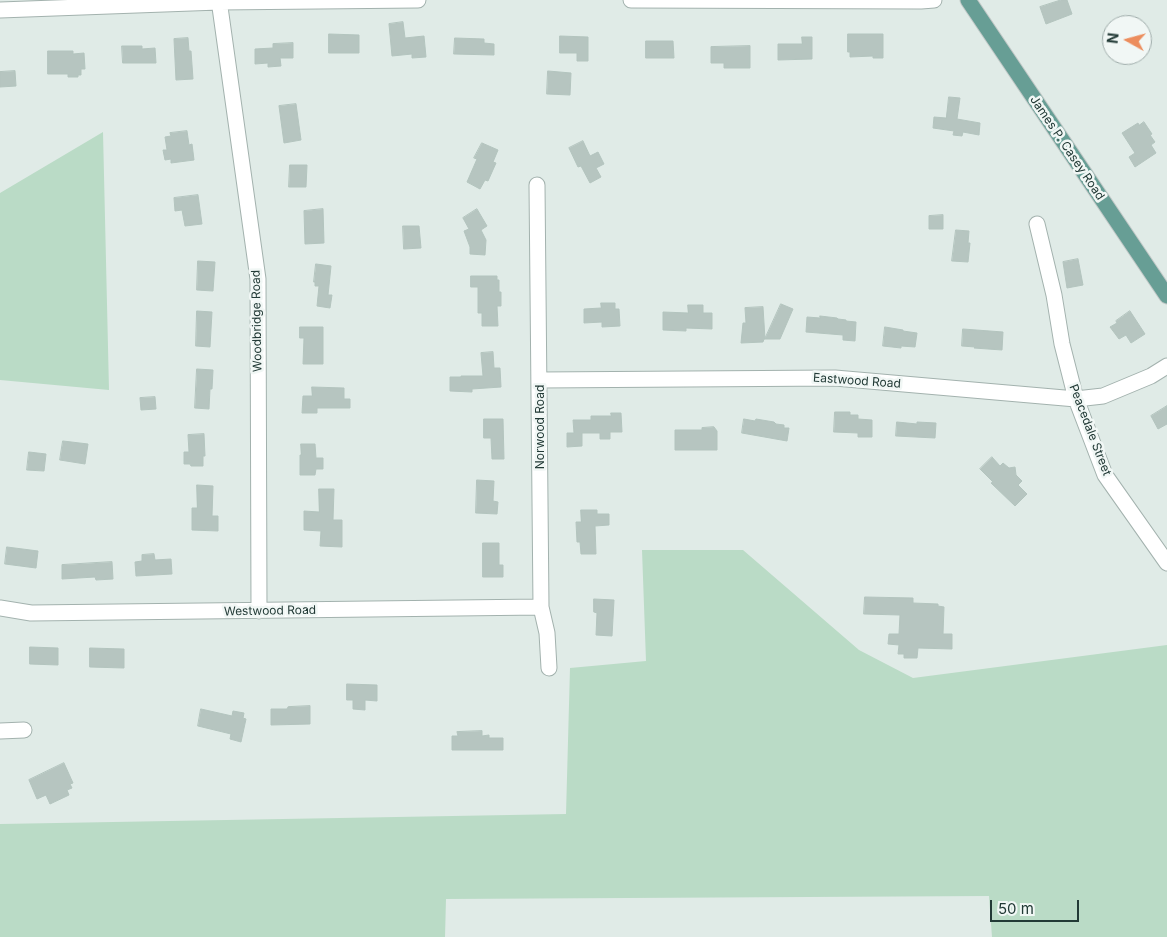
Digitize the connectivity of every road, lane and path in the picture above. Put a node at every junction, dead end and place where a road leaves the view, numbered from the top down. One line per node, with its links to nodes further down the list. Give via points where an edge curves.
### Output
1 (418, 0): 6 (street)
2 (631, 0): 3 (street)
3 (690, 0): 4 (street)
4 (934, 0)
5 (968, 0): 10 (main road, James P. Casey Road)
6 (219, 1): 7 (street); 17 (street, Woodbridge Road, via 258,279)
7 (2, 6)
8 (537, 185): 12 (street, Norwood Road)
9 (1036, 224): 13 (street, Peacedale Street)
10 (1167, 296)
11 (1167, 366): 13 (street, Eastwood Road, via 1103,396)
12 (540, 380): 13 (street, Eastwood Road, via 835,378); 15 (street, Norwood Road)
13 (1076, 399): 14 (street, Peacedale Street, via 1105,475)
14 (1167, 563)
15 (541, 607): 17 (street, Westwood Road); 18 (street, Norwood Road, via 547,633)
16 (0, 608): 17 (street, Westwood Road, via 31,613)
17 (259, 611)
18 (549, 668)
19 (24, 730): 20 (street)
20 (0, 731)

